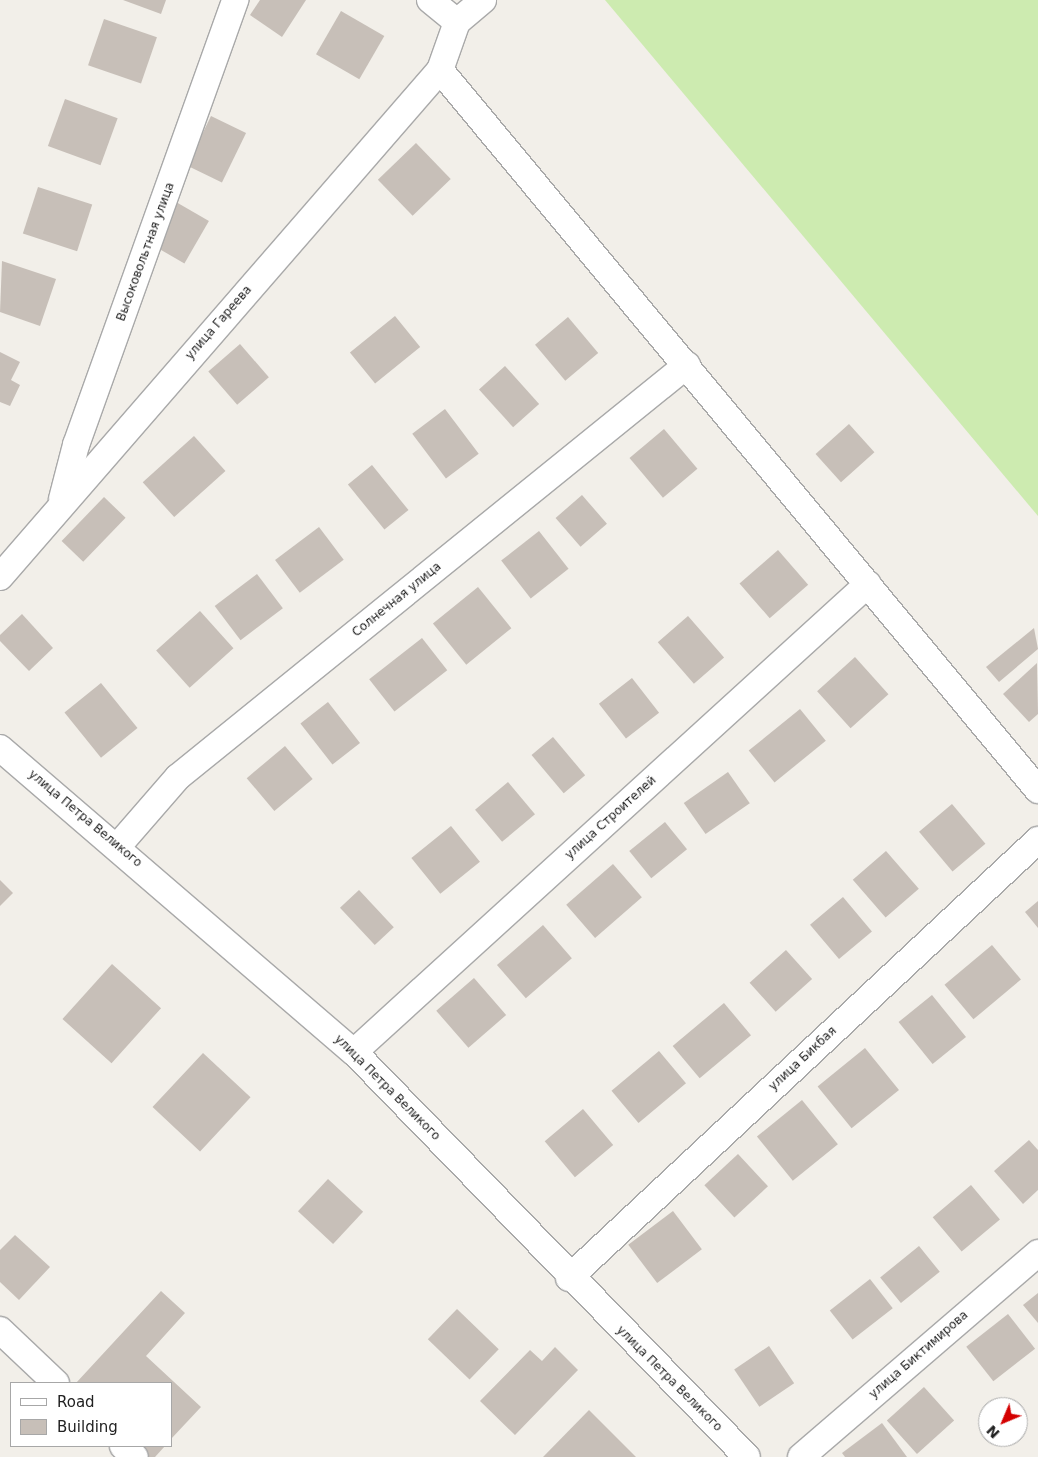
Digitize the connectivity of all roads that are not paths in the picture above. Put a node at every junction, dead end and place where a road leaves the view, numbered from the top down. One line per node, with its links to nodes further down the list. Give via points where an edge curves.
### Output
1 (234, 0): 7 (street, Высоковольтная улица, via 76,445)
2 (430, 0): 4 (street)
3 (483, 0): 4 (street)
4 (457, 22): 5 (street)
5 (440, 70): 6 (street); 7 (street, улица Гареева)
6 (687, 366): 9 (street); 13 (street, Солнечная улица, via 178,777)
7 (60, 504): 8 (street, улица Гареева)
8 (0, 577)
9 (868, 584): 11 (street); 14 (street, улица Строителей)
10 (0, 748): 13 (street, улица Петра Великого)
11 (1038, 790)
12 (1038, 840): 16 (street, улица Бикбая)
13 (118, 846): 14 (street, улица Петра Великого)
14 (354, 1052): 16 (street, улица Петра Великого)
15 (1038, 1253): 22 (street, улица Биктимирова)
16 (569, 1278): 21 (street, улица Петра Великого)
17 (0, 1330): 18 (street)
18 (55, 1382)
19 (124, 1447): 20 (street)
20 (134, 1457)
21 (747, 1457)
22 (801, 1457)

